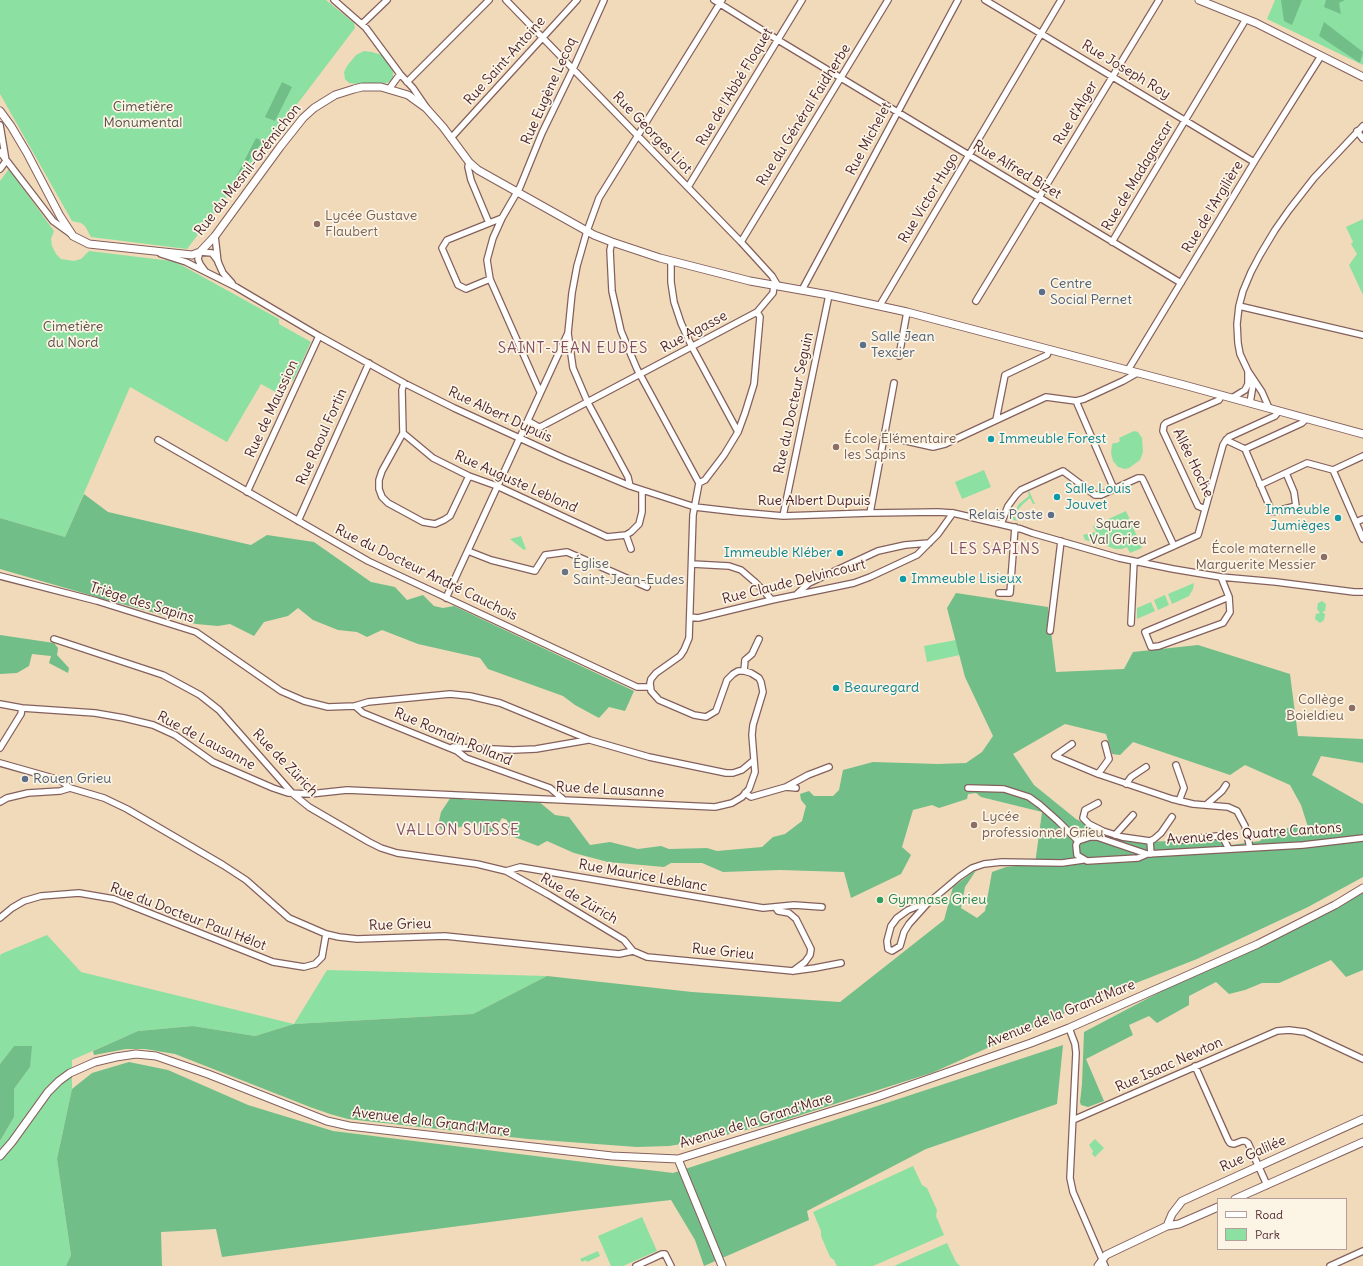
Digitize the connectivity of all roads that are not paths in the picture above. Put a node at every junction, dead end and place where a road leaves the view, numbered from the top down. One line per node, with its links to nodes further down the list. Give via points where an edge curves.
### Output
1 (334, 0): 17 (street)
2 (387, 0): 17 (street)
3 (489, 0): 27 (street)
4 (506, 0): 19 (street, Rue Georges Liot)
5 (576, 0): 19 (street, Rue Saint-Antoine)
6 (604, 0): 22 (street, Rue Eugène Lecoq)
7 (714, 0): 15 (street, Rue Alfred Bizet)
8 (802, 0): 20 (street, Rue de l'Abbé Floquet)
9 (888, 0): 26 (street, Rue du Général Faidherbe)
10 (958, 0): 32 (street, Rue Michelet)
11 (985, 0): 18 (street, Rue Joseph Roy)
12 (1061, 0): 18 (street, Rue Victor Hugo)
13 (1159, 0): 24 (street, Rue d'Alger)
14 (1199, 0): 16 (street)
15 (721, 2): 20 (street, Rue Alfred Bizet); 37 (street)
16 (1246, 19): 21 (street); 33 (street, Rue de Madagascar)
17 (364, 25): 23 (street)
18 (1042, 34): 24 (street, Rue Joseph Roy); 41 (street, Rue Victor Hugo)
19 (542, 38): 22 (street, Rue Georges Liot); 38 (street, Rue Saint-Antoine)
20 (778, 40): 26 (street, Rue Alfred Bizet); 46 (street, Rue de l'Abbé Floquet)
21 (1321, 56): 25 (street); 44 (street, Rue de l'Argilière)
22 (573, 69): 37 (street, Rue Georges Liot); 47 (street, Rue Eugène Lecoq)
23 (400, 74): 27 (street); 28 (street)
24 (1112, 76): 33 (street, Rue Joseph Roy); 48 (street, Rue d'Alger)
25 (1363, 77)
26 (841, 78): 32 (street, Rue Alfred Bizet); 55 (street, Rue du Général Faidherbe)
27 (408, 83): 29 (street); 30 (street)
28 (389, 89): 29 (street, Rue du Mesnil-Grémichon); 53 (street, Rue du Mesnil-Grémichon, via 354,89 335,95 314,108 280,147)
29 (407, 95): 30 (street, Rue du Mesnil-Grémichon)
30 (426, 108): 38 (street, Rue du Mesnil-Grémichon)
31 (0, 111): 52 (street, via 27,153)
32 (897, 112): 41 (street, Rue Alfred Bizet); 66 (street, Rue Michelet)
33 (1186, 120): 44 (street, Rue Joseph Roy); 56 (street, Rue de Madagascar)
34 (0, 125): 42 (street)
35 (1363, 126): 36 (street)
36 (1357, 131): 39 (street); 70 (street, via 1308,185 1275,230 1248,276)
37 (638, 136): 46 (street, Rue Georges Liot); 51 (street, via 599,198)
38 (450, 138): 43 (street, Rue du Mesnil-Grémichon)
39 (1363, 139)
40 (0, 152): 42 (street)
41 (968, 155): 48 (street, Rue Alfred Bizet); 69 (street, Rue Victor Hugo)
42 (6, 160): 45 (street); 52 (street, via 53,221)
43 (469, 162): 47 (street, Rue du Mesnil-Grémichon); 50 (street, via 471,180)
44 (1254, 162): 63 (street, Rue de l'Argilière)
45 (0, 169)
46 (688, 188): 55 (street, Rue Georges Liot)
47 (516, 192): 49 (street, Rue Eugène Lecoq); 51 (street, Rue du Mesnil-Grémichon)
48 (1040, 198): 56 (street, Rue Alfred Bizet); 68 (street, Rue d'Alger)
49 (502, 218): 50 (street); 62 (street, Rue Eugène Lecoq, via 487,260)
50 (489, 223): 62 (street, via 447,240 442,248 458,285 466,289)
51 (587, 231): 54 (street, Rue du Mesnil-Grémichon); 73 (street, via 577,266)
52 (73, 236): 57 (street, via 89,244)
53 (215, 236): 58 (street, Rue du Mesnil-Grémichon); 60 (street, Rue Albert Dupuis)
54 (612, 242): 59 (street, Rue du Mesnil-Grémichon); 83 (street, via 610,250 615,310)
55 (740, 242): 64 (street, Rue Georges Liot, via 772,276)
56 (1112, 242): 63 (street, Rue Alfred Bizet)
57 (152, 251): 58 (street, via 192,255); 61 (street, Rue Albert Dupuis, via 186,262)
58 (200, 252): 60 (street, Rue Albert Dupuis, via 212,254); 61 (street, via 198,259)
59 (670, 261): 64 (street, Rue du Mesnil-Grémichon); 76 (street, via 674,302)
60 (218, 262): 65 (street, Rue Albert Dupuis, via 223,273)
61 (206, 272): 65 (street, Rue Albert Dupuis)
62 (490, 279): 86 (street, Rue Eugène Lecoq)
63 (1181, 283): 80 (street, Rue de l'Argilière)
64 (776, 286): 66 (street, Rue du Mesnil-Grémichon); 71 (street, Rue Agasse)
65 (236, 287): 75 (street, Rue Albert Dupuis)
66 (802, 290): 67 (street, Rue du Mesnil-Grémichon)
67 (829, 295): 69 (street, Rue du Mesnil-Grémichon); 120 (street, Rue du Docteur Seguin)
68 (976, 301)
69 (880, 305): 72 (street, Rue du Mesnil-Grémichon)
70 (1239, 306): 74 (street); 81 (street, via 1236,324 1238,343)
71 (757, 312): 76 (street, Rue Agasse); 97 (street, via 760,317 754,384)
72 (907, 312): 77 (street, Rue du Mesnil-Grémichon); 78 (street)
73 (568, 333): 86 (street); 90 (street, via 574,368)
74 (1363, 334)
75 (319, 336): 79 (street, Rue Albert Dupuis); 115 (street, Rue de Maussion)
76 (692, 347): 83 (street, Rue Agasse); 97 (street)
77 (1049, 350): 80 (street, Rue du Mesnil-Grémichon); 95 (street, via 1047,355 1004,375)
78 (899, 356)
79 (369, 363): 84 (street, Rue Albert Dupuis); 122 (street, Rue Raoul Fortin)
80 (1128, 370): 82 (street, Rue du Mesnil-Grémichon)
81 (1248, 371): 88 (street, via 1248,384 1245,390); 91 (street, via 1253,386); 92 (street)
82 (1137, 373): 87 (street, Rue du Mesnil-Grémichon); 89 (street, via 1123,382)
83 (640, 375): 90 (street, Rue Agasse); 109 (street)
84 (404, 383): 98 (street); 101 (street, Rue Albert Dupuis)
85 (894, 383): 100 (street)
86 (540, 392): 96 (street)
87 (1221, 396): 88 (street, Rue du Mesnil-Grémichon); 117 (street, Allée Hoche, via 1218,400 1164,425 1164,431 1198,506)
88 (1232, 398): 91 (street, Rue du Mesnil-Grémichon)
89 (1076, 400): 95 (street, via 1046,397); 113 (street)
90 (588, 403): 96 (street, Rue Agasse, via 540,427); 112 (street, via 628,477)
91 (1250, 403): 92 (street, Rue du Mesnil-Grémichon)
92 (1269, 408): 93 (street, Rue du Mesnil-Grémichon)
93 (1279, 411): 94 (street, Rue du Mesnil-Grémichon); 103 (street)
94 (1306, 419): 99 (street, Rue du Mesnil-Grémichon); 104 (street, via 1302,424)
95 (996, 420): 100 (street, via 932,447)
96 (528, 421): 101 (street)
97 (738, 432): 109 (street, via 705,480)
98 (403, 433): 108 (street, Rue Auguste Leblond, via 433,458); 108 (street, via 379,480 382,497 388,503 423,522 435,524 450,516)
99 (1363, 434)
100 (884, 436): 118 (street)
101 (520, 438): 111 (street); 112 (street, Rue Albert Dupuis)
102 (158, 440): 115 (street, Rue du Docteur André Cauchois)
103 (1226, 440): 104 (street); 117 (street)
104 (1246, 448): 110 (street)
105 (1363, 456): 106 (street)
106 (1333, 470): 107 (street, via 1307,463); 123 (street)
107 (1286, 473): 110 (street); 110 (street, via 1294,492 1296,506 1272,512)
108 (469, 476): 111 (street, Rue Auguste Leblond)
109 (699, 483): 116 (street)
110 (1260, 485)
111 (497, 486): 126 (street, Rue Auguste Leblond, via 607,537); 132 (street)
112 (630, 486): 114 (street, Rue Albert Dupuis)
113 (1114, 489): 124 (street, via 1095,495 1063,471 1021,490 1008,506); 130 (street, via 1142,478)
114 (642, 491): 116 (street, Rue Albert Dupuis); 126 (street, via 639,524)
115 (247, 492): 122 (street, Rue du Docteur André Cauchois)
116 (695, 507): 120 (street, Rue Albert Dupuis); 134 (street)
117 (1205, 509): 130 (street, via 1198,535)
118 (870, 513): 119 (street, Rue Albert Dupuis); 120 (street, Rue Albert Dupuis)
119 (953, 513): 124 (street, Rue Albert Dupuis); 129 (street, Rue Claude Delvincourt)
120 (783, 516)
121 (1363, 519): 123 (street)
122 (298, 521): 142 (street, Rue du Docteur André Cauchois, via 368,561)
123 (1356, 522): 127 (street)
124 (1001, 524): 125 (street, Rue Albert Dupuis)
125 (1015, 527): 128 (street, Rue Albert Dupuis); 139 (street, via 1010,593)
126 (626, 535): 131 (street)
127 (1363, 539)
128 (1061, 541): 133 (street, Rue Albert Dupuis); 146 (street)
129 (929, 543): 140 (street, via 878,551 809,583); 140 (street, Rue Claude Delvincourt, via 917,555 870,577 854,583)
130 (1174, 546): 133 (street)
131 (631, 549)
132 (468, 551): 137 (street, via 491,560 535,571 545,555 567,552); 142 (street)
133 (1136, 562): 136 (street, Rue Albert Dupuis); 145 (street)
134 (692, 564): 143 (street, via 729,566 741,570); 144 (street)
135 (0, 576): 152 (street, Triège des Sapins, via 97,601 196,632 281,691 304,701 328,707)
136 (1221, 577): 138 (street, Rue Albert Dupuis); 141 (street)
137 (647, 587)
138 (1363, 592)
139 (999, 593)
140 (796, 594): 143 (street, Rue Claude Delvincourt)
141 (1229, 597): 141 (street, via 1145,632 1151,647 1223,623 1230,612)
142 (446, 598): 150 (street, Rue du Docteur André Cauchois, via 637,687)
143 (772, 600): 144 (street, Rue Claude Delvincourt)
144 (690, 618): 150 (street, via 689,638 684,650 680,656 656,673 651,679)
145 (1131, 623)
146 (1050, 631)
147 (54, 639): 172 (street, Rue de Zürich, via 163,675 200,695 218,710)
148 (759, 639): 149 (street, via 752,654 745,660)
149 (744, 671): 150 (street, via 738,671 728,680 716,711 706,717 694,715 659,700); 159 (street, Rue de Lausanne, via 755,675 763,687 752,725)
150 (650, 687)
151 (0, 704): 153 (street, Rue de Lausanne)
152 (355, 706): 154 (street, Triège des Sapins, via 368,702 450,694 470,696 500,703); 157 (street, Rue Romain Rolland, via 363,713)
153 (22, 708): 158 (street, via 21,714); 172 (street, Rue de Lausanne, via 95,713 153,724 175,735 213,762)
154 (590, 740): 157 (street, via 536,749); 159 (street, Triège des Sapins, via 726,773 742,770)
155 (1072, 744): 164 (street, via 1055,756)
156 (1105, 744): 164 (street, via 1109,759)
157 (449, 747): 173 (street, Rue Romain Rolland, via 466,758 550,788)
158 (0, 748)
159 (754, 760): 171 (street, Rue de Lausanne, via 753,780)
160 (0, 763): 168 (street, via 60,780)
161 (1176, 765): 174 (street, via 1184,788)
162 (829, 767): 167 (street)
163 (1146, 767): 165 (street, via 1131,777)
164 (1098, 774): 165 (street)
165 (1126, 784): 174 (street)
166 (1226, 785): 177 (street)
167 (786, 787): 169 (street); 171 (street, via 751,797)
168 (70, 788): 175 (street, Rue Grieu, via 28,793); 195 (street, Rue Grieu, via 104,798 127,809 223,865 289,918)
169 (796, 788)
170 (968, 788): 183 (street, via 1004,789 1029,797)
171 (745, 793): 173 (street, Rue de Lausanne, via 732,803 715,807)
172 (293, 794): 173 (street, Rue de Lausanne, via 346,790); 189 (street, Rue de Zürich, via 309,807 381,848 397,853 477,864)
173 (563, 799)
174 (1179, 801): 177 (street)
175 (0, 802)
176 (1098, 803): 180 (street, via 1085,810 1083,818 1089,824)
177 (1206, 805): 185 (street, via 1228,807 1237,811 1245,826)
178 (1133, 815): 180 (street)
179 (1172, 817): 184 (street, via 1161,833)
180 (1115, 835): 184 (street)
181 (1363, 838): 185 (street, Avenue des Quatre Cantons)
182 (1181, 840): 186 (street, via 1217,836 1223,838)
183 (1078, 841): 187 (street, Avenue des Quatre Cantons, via 1097,837); 188 (street, via 1077,856)
184 (1150, 841): 187 (street)
185 (1250, 848): 186 (street, Avenue des Quatre Cantons)
186 (1229, 849): 187 (street, Avenue des Quatre Cantons)
187 (1149, 854): 188 (street, Avenue des Quatre Cantons, via 1138,858)
188 (1083, 860): 191 (street, Avenue des Quatre Cantons, via 1062,863 984,864 959,877)
189 (506, 871): 193 (street, Rue Maurice Leblanc, via 520,867 763,908); 196 (street, Rue de Zürich, via 624,940)
190 (1363, 888): 199 (street, Avenue de la Grand'Mare, via 1258,944)
191 (927, 904): 191 (street, Avenue des Quatre Cantons, via 908,910 897,918 891,926 887,941 888,949 892,951 900,946 909,924)
192 (822, 907): 193 (street, Rue Maurice Leblanc, via 794,905)
193 (776, 908): 198 (street, Rue Maurice Leblanc, via 778,912 789,913 796,919 811,949 805,962)
194 (0, 918): 195 (street, Rue du Docteur Paul Hélot, via 24,901 41,896 79,893 114,899 273,962 304,967 316,964 322,957)
195 (326, 934): 196 (street, Rue Grieu, via 357,939 445,936 619,954)
196 (633, 951): 198 (street, Rue Grieu, via 647,957)
197 (841, 963): 198 (street, Rue Grieu)
198 (792, 971)
199 (1069, 1028): 203 (street, via 1076,1053); 206 (street, Avenue de la Grand'Mare, via 877,1097)
200 (1363, 1059): 201 (street, Rue Isaac Newton, via 1305,1032 1289,1030 1268,1034)
201 (1196, 1066): 203 (street, Rue Isaac Newton); 207 (street, via 1228,1140 1234,1144 1242,1141 1248,1143)
202 (1363, 1119): 207 (street, Rue Galilée)
203 (1073, 1120): 213 (street, via 1071,1185)
204 (1363, 1142): 208 (street)
205 (0, 1156): 206 (street, Avenue de la Grand'Mare, via 59,1081 95,1062 136,1054 156,1056 327,1121 349,1126 612,1156)
206 (678, 1159): 216 (street)
207 (1259, 1166): 208 (street); 211 (street, Rue Galilée, via 1182,1201)
208 (1267, 1185): 209 (street)
209 (1237, 1198)
210 (1217, 1207): 211 (street, via 1179,1224)
211 (1167, 1226): 213 (street)
212 (1363, 1251): 219 (street)
213 (1102, 1259): 217 (street); 218 (street)
214 (636, 1266): 215 (street, via 665,1254)
215 (671, 1266)
216 (722, 1266)
217 (1098, 1266)
218 (1105, 1266)
219 (1330, 1266)

